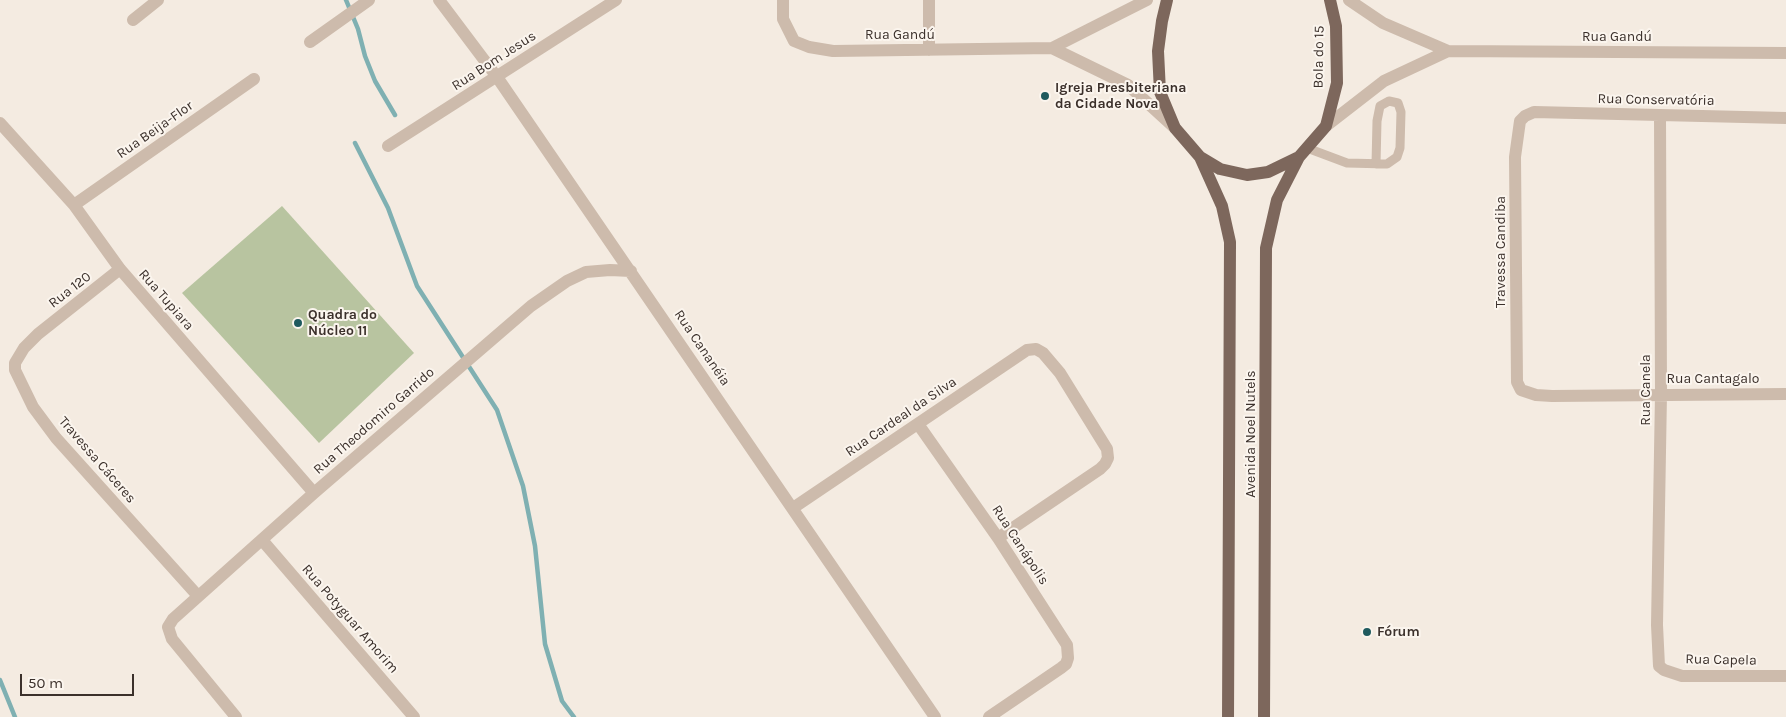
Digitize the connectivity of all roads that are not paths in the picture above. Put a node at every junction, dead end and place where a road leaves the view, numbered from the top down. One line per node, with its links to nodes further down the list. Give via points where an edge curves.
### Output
1 (158, 0): 11 (street)
2 (369, 0): 12 (street)
3 (439, 0): 17 (street, Rua Cananéia)
4 (616, 0): 17 (street, Rua Bom Jesus)
5 (783, 0): 14 (street, Rua Gandú, via 783,19 794,40 809,47 833,51)
6 (929, 0): 14 (street)
7 (1147, 0): 13 (street, Rua Gandú)
8 (1167, 0): 24 (main road, Bola do 15, via 1158,51 1160,92)
9 (1330, 0): 23 (main road, Bola do 15, via 1336,26 1337,83)
10 (1349, 0): 15 (street, Rua Gandú, via 1382,23)
11 (133, 20)
12 (310, 42)
13 (1052, 48): 14 (street, Rua Gandú); 24 (street, Rua Gandú, via 1128,85)
14 (929, 50)
15 (1448, 51): 16 (street, Rua Gandú); 23 (street, Rua Gandú, via 1384,80)
16 (1786, 53)
17 (497, 77): 25 (street, Rua Bom Jesus); 31 (street, Rua Cananéia)
18 (254, 79): 29 (street, Rua Beija-Flor)
19 (1660, 115): 20 (street, Rua Conservatória, via 1544,111); 21 (street, Rua Conservatória); 34 (street, Rua Canela)
20 (1525, 116): 33 (street, Travessa Candiba, via 1520,121 1515,157 1517,382)
21 (1786, 118)
22 (0, 123): 29 (street, Rua Tupiara)
23 (1326, 126): 26 (main road, Bola do 15)
24 (1175, 128): 27 (main road, Bola do 15)
25 (388, 146)
26 (1303, 153): 27 (main road, Bola do 15, via 1268,172 1247,175 1220,169); 28 (lane, via 1347,163); 49 (main road, Avenida Noel Nutels, via 1276,200 1266,248)
27 (1200, 157): 48 (main road, Avenida Noel Nutels, via 1222,206 1230,242)
28 (1376, 164): 28 (lane, via 1387,164 1397,157 1400,148 1401,112 1398,103 1389,100 1380,106 1377,120)
29 (74, 206): 30 (street, Rua Tupiara)
30 (120, 269): 32 (street, Rua 120); 37 (street, Rua Tupiara)
31 (631, 271): 37 (street, Rua Theodomiro Garrido, via 586,272 531,306); 38 (street, Rua Cananéia)
32 (38, 334): 41 (street, Travessa Cáceres, via 14,363 18,379 33,407 56,438)
33 (1521, 390): 34 (street, Rua Cantagalo, via 1552,396)
34 (1661, 394): 35 (street, Rua Cantagalo); 42 (street, Rua Canela)
35 (1786, 394)
36 (918, 424): 38 (street, Rua Cardeal da Silva); 39 (street, Rua Canápolis); 39 (street, Rua Cardeal da Silva, via 1027,350 1036,349 1043,353 1060,373 1107,449 1108,458 1100,470)
37 (314, 493): 40 (street, Rua Theodomiro Garrido)
38 (793, 508): 46 (street, Rua Cananéia)
39 (998, 538): 47 (street, Rua Canápolis, via 1067,645 1068,658 1066,664)
40 (262, 540): 41 (street, Rua Theodomiro Garrido); 45 (street, Rua Potyguar Amorim)
41 (198, 596): 44 (street, Rua Theodomiro Garrido, via 168,627 172,639)
42 (1659, 666): 43 (street, Rua Capela, via 1682,676)
43 (1786, 676)
44 (236, 717)
45 (414, 717)
46 (935, 717)
47 (989, 717)
48 (1228, 717)
49 (1264, 717)

